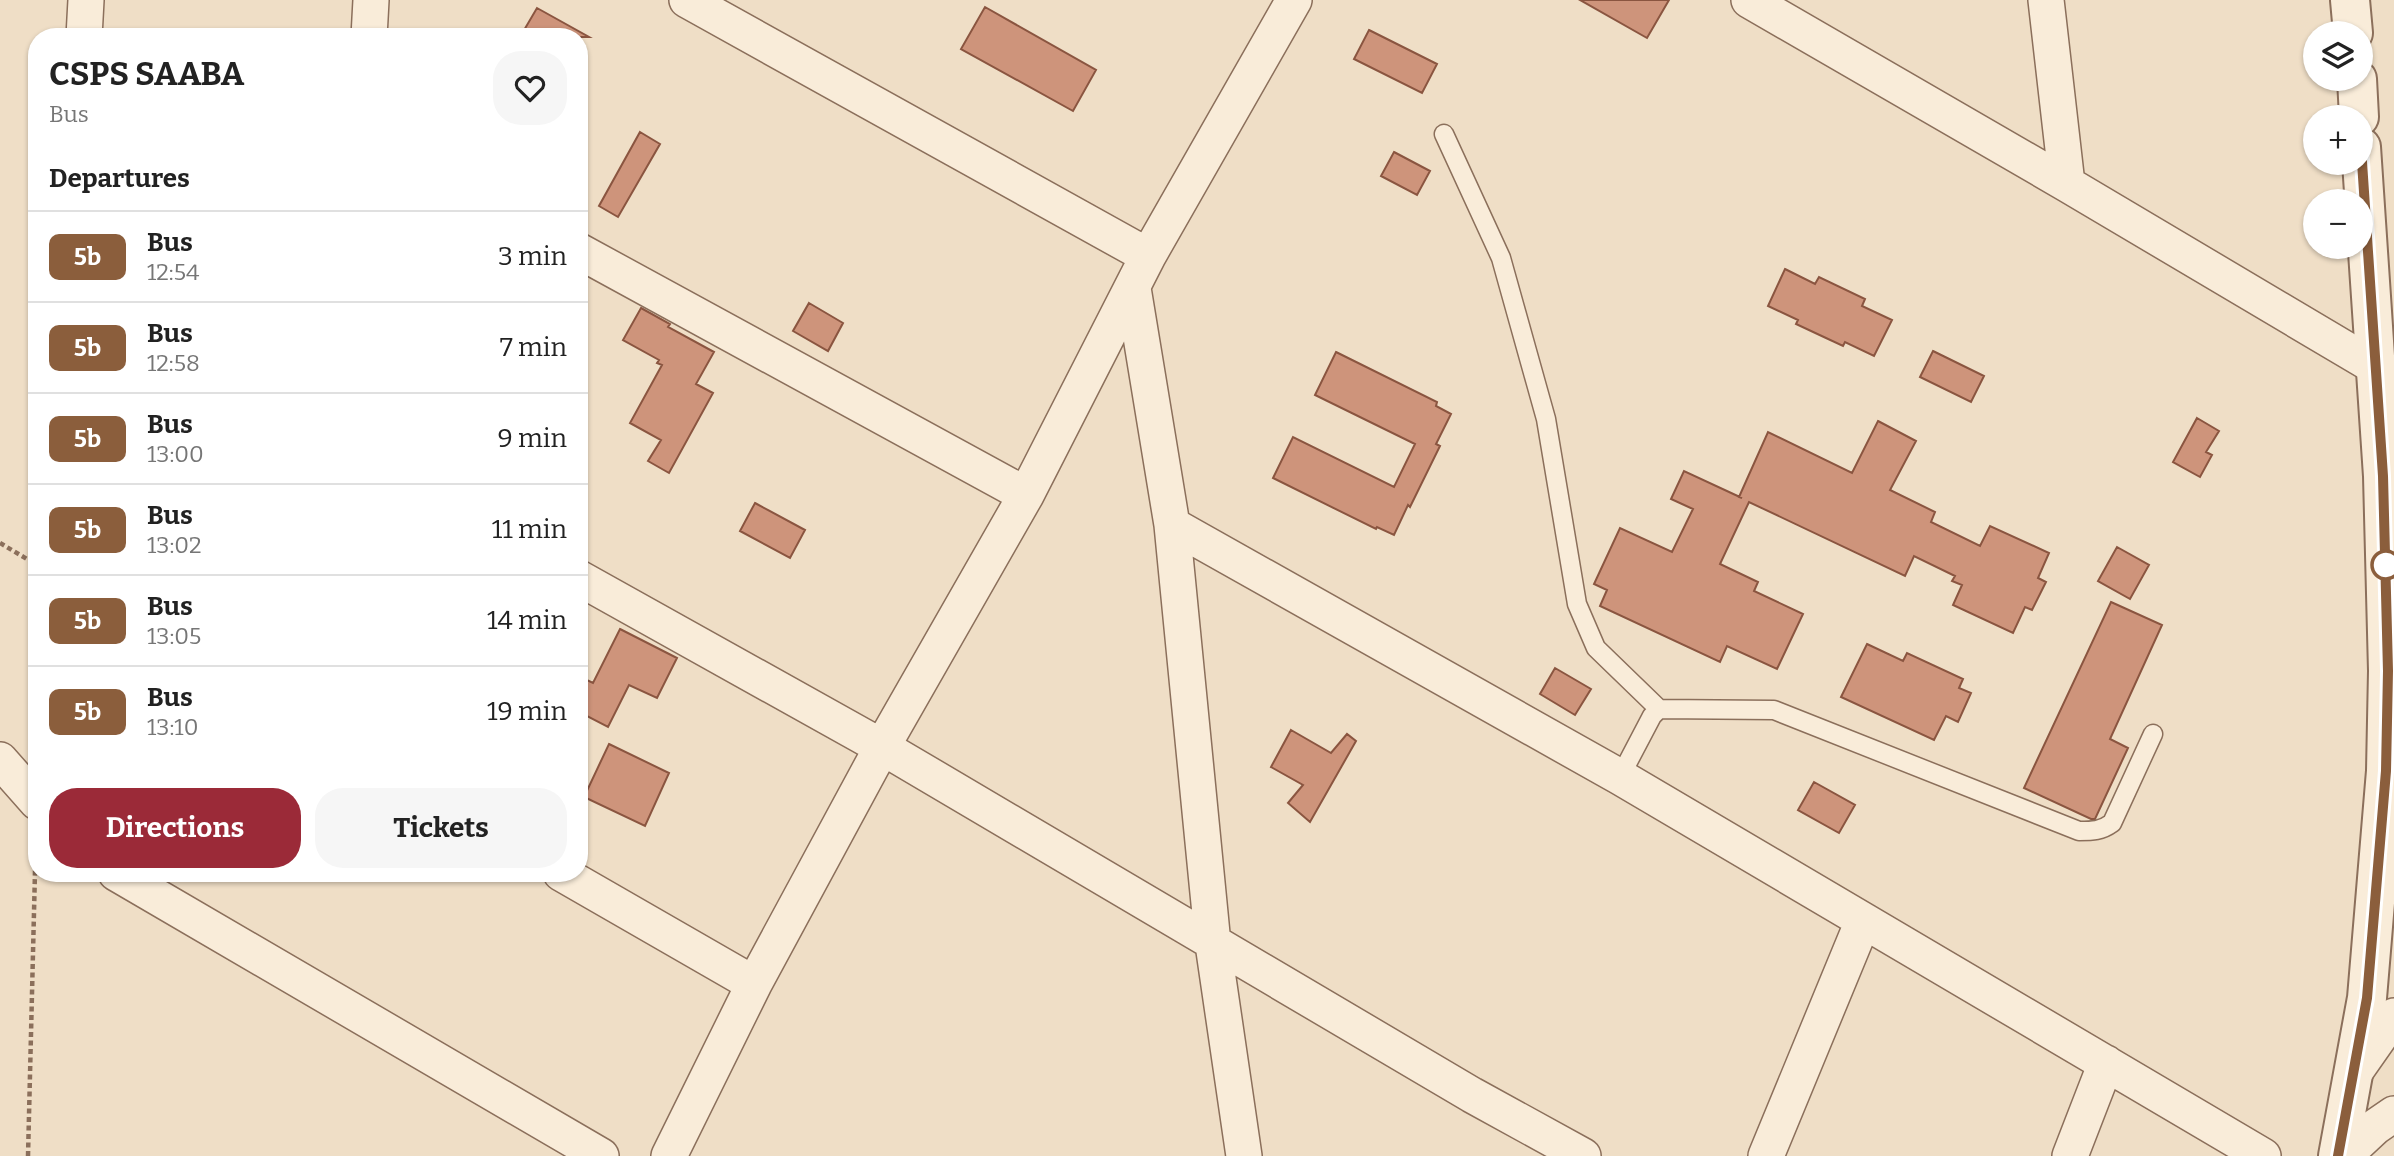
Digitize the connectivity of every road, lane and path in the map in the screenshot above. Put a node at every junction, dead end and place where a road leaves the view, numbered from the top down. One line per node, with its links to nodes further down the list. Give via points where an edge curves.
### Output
1 (86, 0): 9 (street)
2 (371, 0): 10 (street)
3 (687, 0): 15 (street)
4 (1294, 0): 15 (street)
5 (1749, 0): 13 (street)
6 (2046, 0): 13 (street)
7 (2350, 0): 8 (street)
8 (2352, 21)
9 (84, 28)
10 (369, 28)
11 (1444, 134): 25 (lane, via 1501,258 1546,419 1577,604 1596,648)
12 (2363, 175): 17 (street)
13 (2067, 184): 17 (street)
14 (588, 256): 20 (street)
15 (1149, 256): 16 (street)
16 (1133, 288): 20 (street); 21 (street)
17 (2374, 366): 18 (street)
18 (2388, 426): 19 (street)
19 (2388, 478): 39 (street, via 2386,771 2367,998)
20 (1026, 495): 27 (street)
21 (1172, 524): 29 (street); 35 (street)
22 (0, 543): 23 (path)
23 (28, 560)
24 (588, 583): 27 (street)
25 (1659, 709): 26 (lane, via 1774,710 2079,831 2104,829 2112,822); 29 (lane)
26 (2153, 734)
27 (882, 747): 35 (street); 36 (street)
28 (0, 760): 30 (street)
29 (1620, 777): 34 (street)
30 (28, 792)
31 (35, 882): 41 (path)
32 (131, 882): 42 (street)
33 (577, 882): 36 (street)
34 (1863, 921): 38 (street); 46 (street)
35 (1213, 944): 44 (street); 45 (street)
36 (754, 984): 43 (street)
37 (2394, 1016): 39 (street)
38 (2106, 1063): 47 (street); 48 (street)
39 (2352, 1076): 49 (street)
40 (2394, 1114): 50 (street)
41 (28, 1156)
42 (601, 1156)
43 (669, 1156)
44 (1244, 1156)
45 (1583, 1156)
46 (1766, 1156)
47 (2070, 1156)
48 (2263, 1156)
49 (2338, 1156)
50 (2344, 1156)

